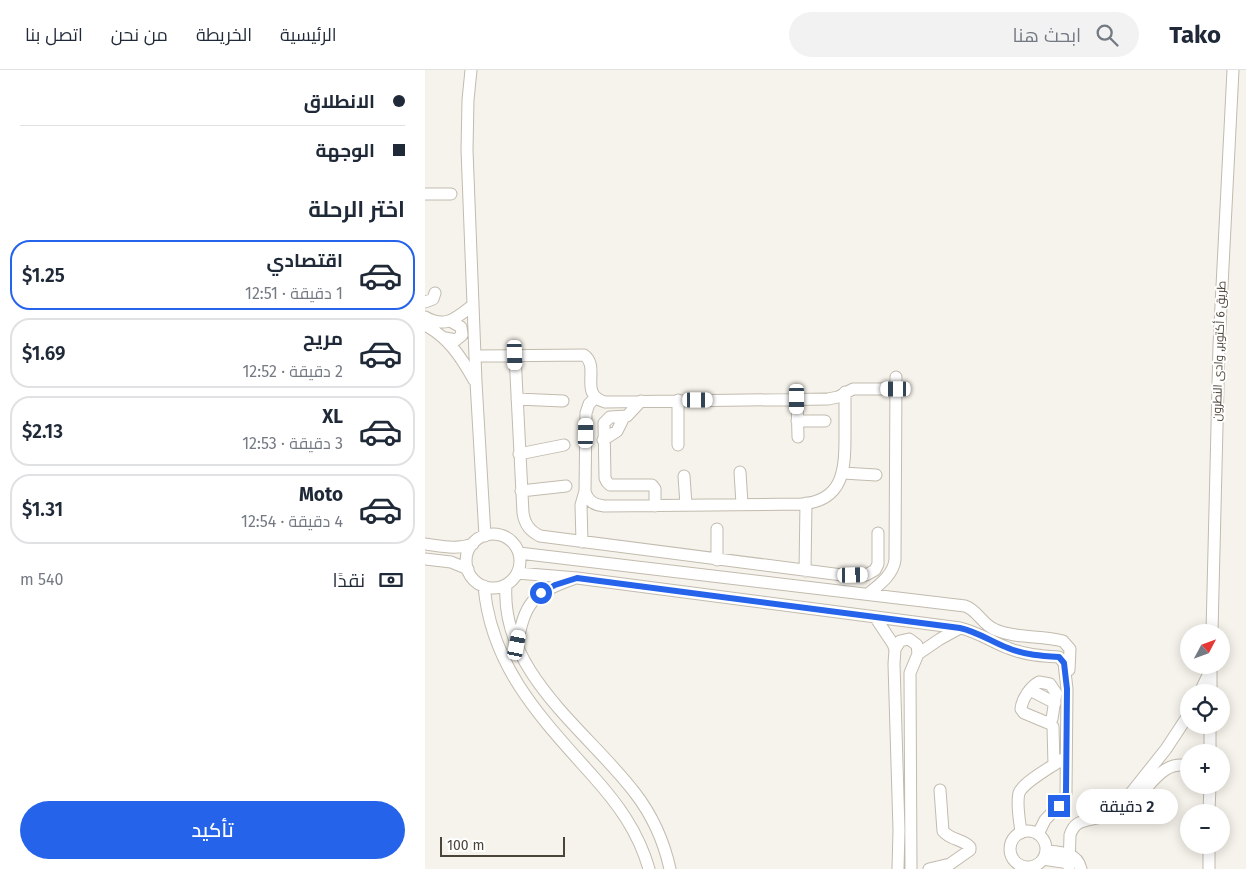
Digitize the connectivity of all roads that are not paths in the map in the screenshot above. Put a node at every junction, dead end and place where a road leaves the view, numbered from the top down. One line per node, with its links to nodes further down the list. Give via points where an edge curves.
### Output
1 (471, 70): 7 (street, via 467,150)
2 (1233, 70): 61 (street, طريق 6 أكتوبر, وادى النطرون, via 1219,345)
3 (425, 194): 4 (street)
4 (451, 194)
5 (435, 293): 6 (street, via 433,299)
6 (425, 302)
7 (473, 304): 9 (street); 13 (street)
8 (425, 316): 9 (street, via 436,322)
9 (451, 321): 11 (street, via 461,327 462,335 455,340)
10 (425, 324): 11 (street)
11 (445, 338): 14 (street, via 459,354)
12 (515, 355): 13 (street); 16 (street, via 584,354 591,364 591,388); 17 (street)
13 (475, 356): 14 (street)
14 (475, 382): 43 (street)
15 (845, 392): 18 (street, via 828,399); 29 (street); 56 (street, via 896,383 895,560 889,576)
16 (595, 398): 21 (street, via 605,402); 34 (street, via 586,413)
17 (517, 399): 20 (street); 27 (street)
18 (797, 399): 19 (street); 22 (street)
19 (678, 400): 21 (street); 26 (street)
20 (563, 401)
21 (641, 401): 39 (street, via 624,417 617,431 603,440 605,478 613,485 652,485)
22 (797, 421): 23 (street); 24 (street)
23 (825, 421)
24 (798, 437)
25 (564, 445): 27 (street)
26 (678, 445)
27 (519, 454): 33 (street)
28 (740, 472): 36 (street)
29 (843, 473): 30 (street); 35 (street, via 827,495)
30 (876, 475)
31 (684, 476): 38 (street)
32 (566, 486): 33 (street)
33 (521, 490): 44 (street, via 524,518 531,530 540,536)
34 (585, 491): 37 (street, via 588,500); 40 (street)
35 (806, 503): 36 (street); 51 (street)
36 (742, 504): 38 (street)
37 (595, 505): 39 (street); 40 (street)
38 (686, 505): 39 (street)
39 (655, 506)
40 (582, 514): 44 (street)
41 (717, 529): 49 (street)
42 (878, 533): 51 (street, via 878,564 872,573 842,575)
43 (485, 536): 46 (street); 47 (street, via 505,537)
44 (582, 542): 49 (street)
45 (425, 544): 46 (street, via 453,548)
46 (473, 544): 50 (street, via 467,556)
47 (519, 553): 52 (street); 56 (street)
48 (425, 559): 50 (street, via 451,562)
49 (717, 560): 51 (street)
50 (468, 569): 55 (street, via 472,578)
51 (805, 571)
52 (517, 573): 53 (street); 54 (street)
53 (577, 578): 59 (street); 64 (street, via 548,588 535,598 523,619)
54 (506, 585): 55 (street); 57 (street)
55 (485, 586): 58 (street)
56 (868, 594): 60 (street, via 965,606)
57 (506, 609): 58 (street); 64 (street)
58 (488, 613): 82 (street, via 499,650 517,685 617,804 634,831)
59 (875, 617): 62 (street); 66 (street)
60 (981, 620): 63 (street); 65 (street, via 1001,632 1059,640)
61 (1212, 624)
62 (960, 628): 63 (street); 67 (street)
63 (977, 633): 68 (street, via 1019,652)
64 (517, 645): 83 (street, via 538,683 643,804 657,831)
65 (1069, 647): 68 (street); 69 (street)
66 (895, 649): 67 (street, via 900,641 909,639 917,645); 84 (street)
67 (918, 654): 85 (street, via 909,679)
68 (1059, 657): 69 (street, via 1064,663)
69 (1067, 689): 72 (street)
70 (1049, 723): 70 (street, via 1033,717 1042,696); 73 (street, via 1053,727)
71 (1180, 728): 76 (street)
72 (1066, 757): 73 (street); 78 (street, via 1066,796 1045,820)
73 (1054, 765): 77 (street, via 1021,790 1018,798)
74 (1180, 765): 76 (street, via 1160,772)
75 (940, 790): 86 (street, via 943,831 949,837 967,843 970,850 950,864)
76 (1122, 809): 81 (street, via 1078,823 1070,835)
77 (1021, 833): 78 (street); 80 (street, via 1011,845 1012,855 1018,864 1028,867 1038,864)
78 (1038, 834): 80 (street, via 1045,843)
79 (1209, 854): 88 (street)
80 (1045, 855): 81 (street)
81 (1069, 862): 87 (street, via 1076,858)
82 (649, 869)
83 (670, 869)
84 (898, 869)
85 (911, 869)
86 (929, 869)
87 (1081, 869)
88 (1209, 869)

